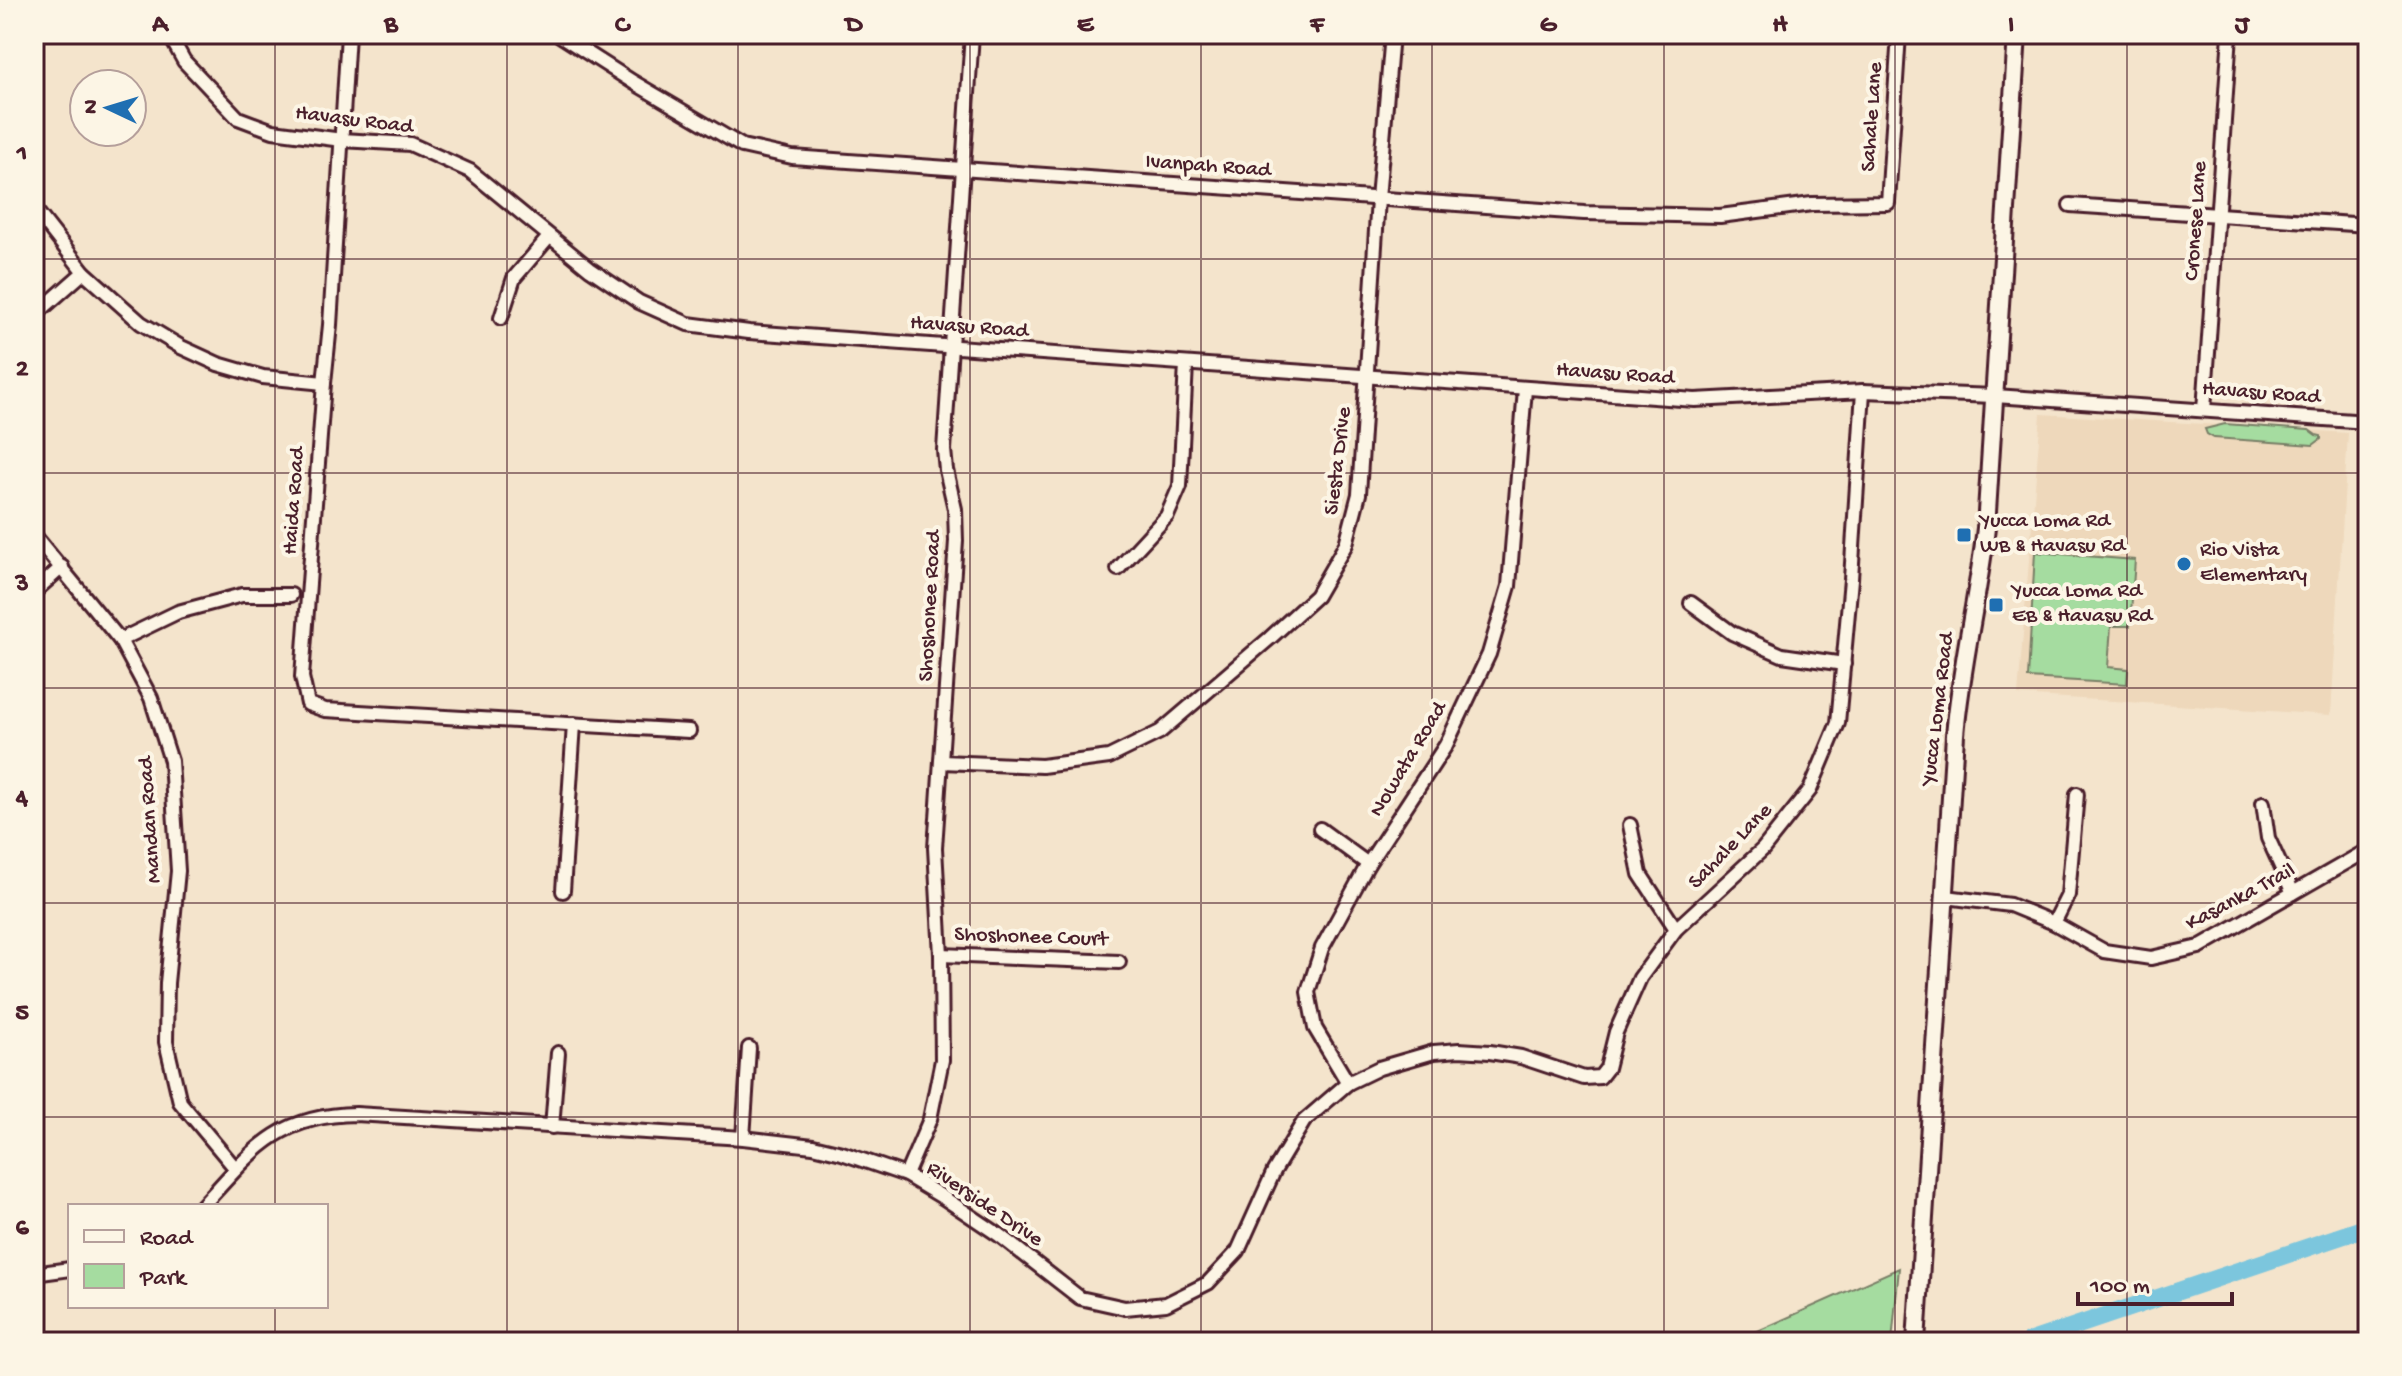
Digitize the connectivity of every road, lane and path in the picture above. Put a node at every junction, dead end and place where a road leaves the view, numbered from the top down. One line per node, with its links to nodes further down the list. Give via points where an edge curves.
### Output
1 (169, 34): 9 (street, Havasu Road, via 184,61 238,118 273,131)
2 (348, 34): 9 (street, Haida Road)
3 (558, 34): 10 (street, Ivanpah Road, via 742,146 792,157)
4 (972, 34): 10 (street, Shoshonee Road)
5 (1392, 34): 11 (street, Siesta Drive)
6 (1899, 34): 12 (street, Sahale Lane)
7 (2017, 34): 27 (main road, Yucca Loma Road)
8 (2230, 34): 15 (street, Cronese Lane)
9 (342, 140): 17 (street, Havasu Road, via 410,144 470,171); 24 (street, Haida Road)
10 (962, 171): 11 (street, Ivanpah Road); 21 (street, Shoshonee Road)
11 (1378, 199): 12 (street, Ivanpah Road, via 1720,216 1812,204); 23 (street, Siesta Drive)
12 (1888, 203)
13 (2070, 205): 15 (street)
14 (34, 208): 18 (street)
15 (2217, 216): 16 (street); 28 (street, Cronese Lane)
16 (2368, 225)
17 (549, 237): 20 (street, via 514,278); 21 (street, Havasu Road, via 639,302 688,324)
18 (84, 272): 19 (street); 24 (street, via 141,323 181,347 263,377)
19 (34, 316)
20 (501, 318)
21 (950, 347): 22 (street, Havasu Road); 40 (street, Shoshonee Road, via 944,450 956,541)
22 (1186, 364): 23 (street, Havasu Road); 32 (street, via 1180,486 1167,516)
23 (1368, 376): 25 (street, Havasu Road); 40 (street, Siesta Drive, via 1359,494 1346,544 1316,596 1270,638 1160,732 1109,757 1042,766)
24 (324, 383): 38 (street, Haida Road, via 302,677 308,704 325,710)
25 (1525, 389): 26 (street, Havasu Road, via 1695,400); 46 (street, Nowata Road, via 1509,586 1489,654 1446,745)
26 (1863, 391): 27 (street, Havasu Road); 37 (street, Sahale Lane)
27 (1995, 396): 28 (street, Havasu Road); 49 (main road, Yucca Loma Road, via 1982,567 1959,687)
28 (2204, 410): 29 (street, Havasu Road)
29 (2368, 422)
30 (34, 535): 31 (street, Mandan Road)
31 (62, 567): 33 (street); 36 (street, Mandan Road)
32 (1118, 569)
33 (34, 592)
34 (291, 595): 36 (street, via 229,598 178,612)
35 (1691, 603): 37 (street, via 1732,633 1782,655)
36 (120, 640): 60 (street, Mandan Road, via 151,698 171,761 178,871 166,1042 180,1102)
37 (1844, 664): 51 (street, Sahale Lane, via 1838,723 1810,790 1763,849)
38 (574, 724): 39 (street, Haida Road); 47 (street)
39 (689, 731)
40 (942, 762): 52 (street, Shoshonee Road, via 935,848)
41 (2077, 794): 50 (street, via 2068,895)
42 (2263, 803): 48 (street, via 2268,838)
43 (1630, 825): 51 (street, via 1640,874)
44 (1320, 829): 46 (street)
45 (2368, 850): 48 (street, Kasanka Trail)
46 (1368, 864): 57 (street, Nowata Road, via 1322,948 1308,992 1315,1028)
47 (563, 891)
48 (2293, 893): 50 (street, Kasanka Trail, via 2199,947 2151,958 2104,951)
49 (1946, 897): 50 (street, Kasanka Trail, via 2010,905); 65 (main road, Yucca Loma Road)
50 (2054, 923)
51 (1676, 929): 56 (street, Sahale Lane, via 1640,978)
52 (941, 955): 53 (street, Shoshonee Court); 61 (street, Shoshonee Road, via 942,1060 930,1119)
53 (1119, 962)
54 (749, 1048): 59 (street)
55 (558, 1053): 58 (street)
56 (1600, 1077): 57 (street, Riverside Drive, via 1584,1078 1521,1057 1459,1050 1411,1057)
57 (1348, 1083): 61 (street, Riverside Drive, via 1304,1121 1274,1171 1238,1251 1208,1283 1166,1304 1125,1308 1080,1298 999,1235)
58 (552, 1127): 59 (street, Riverside Drive); 60 (street, Riverside Drive, via 332,1114 285,1129)
59 (743, 1138): 61 (street, Riverside Drive, via 813,1146)
60 (236, 1169): 62 (street, Riverside Drive)
61 (906, 1175)
62 (204, 1204)
63 (68, 1269): 64 (street)
64 (34, 1274)
65 (1916, 1342)

